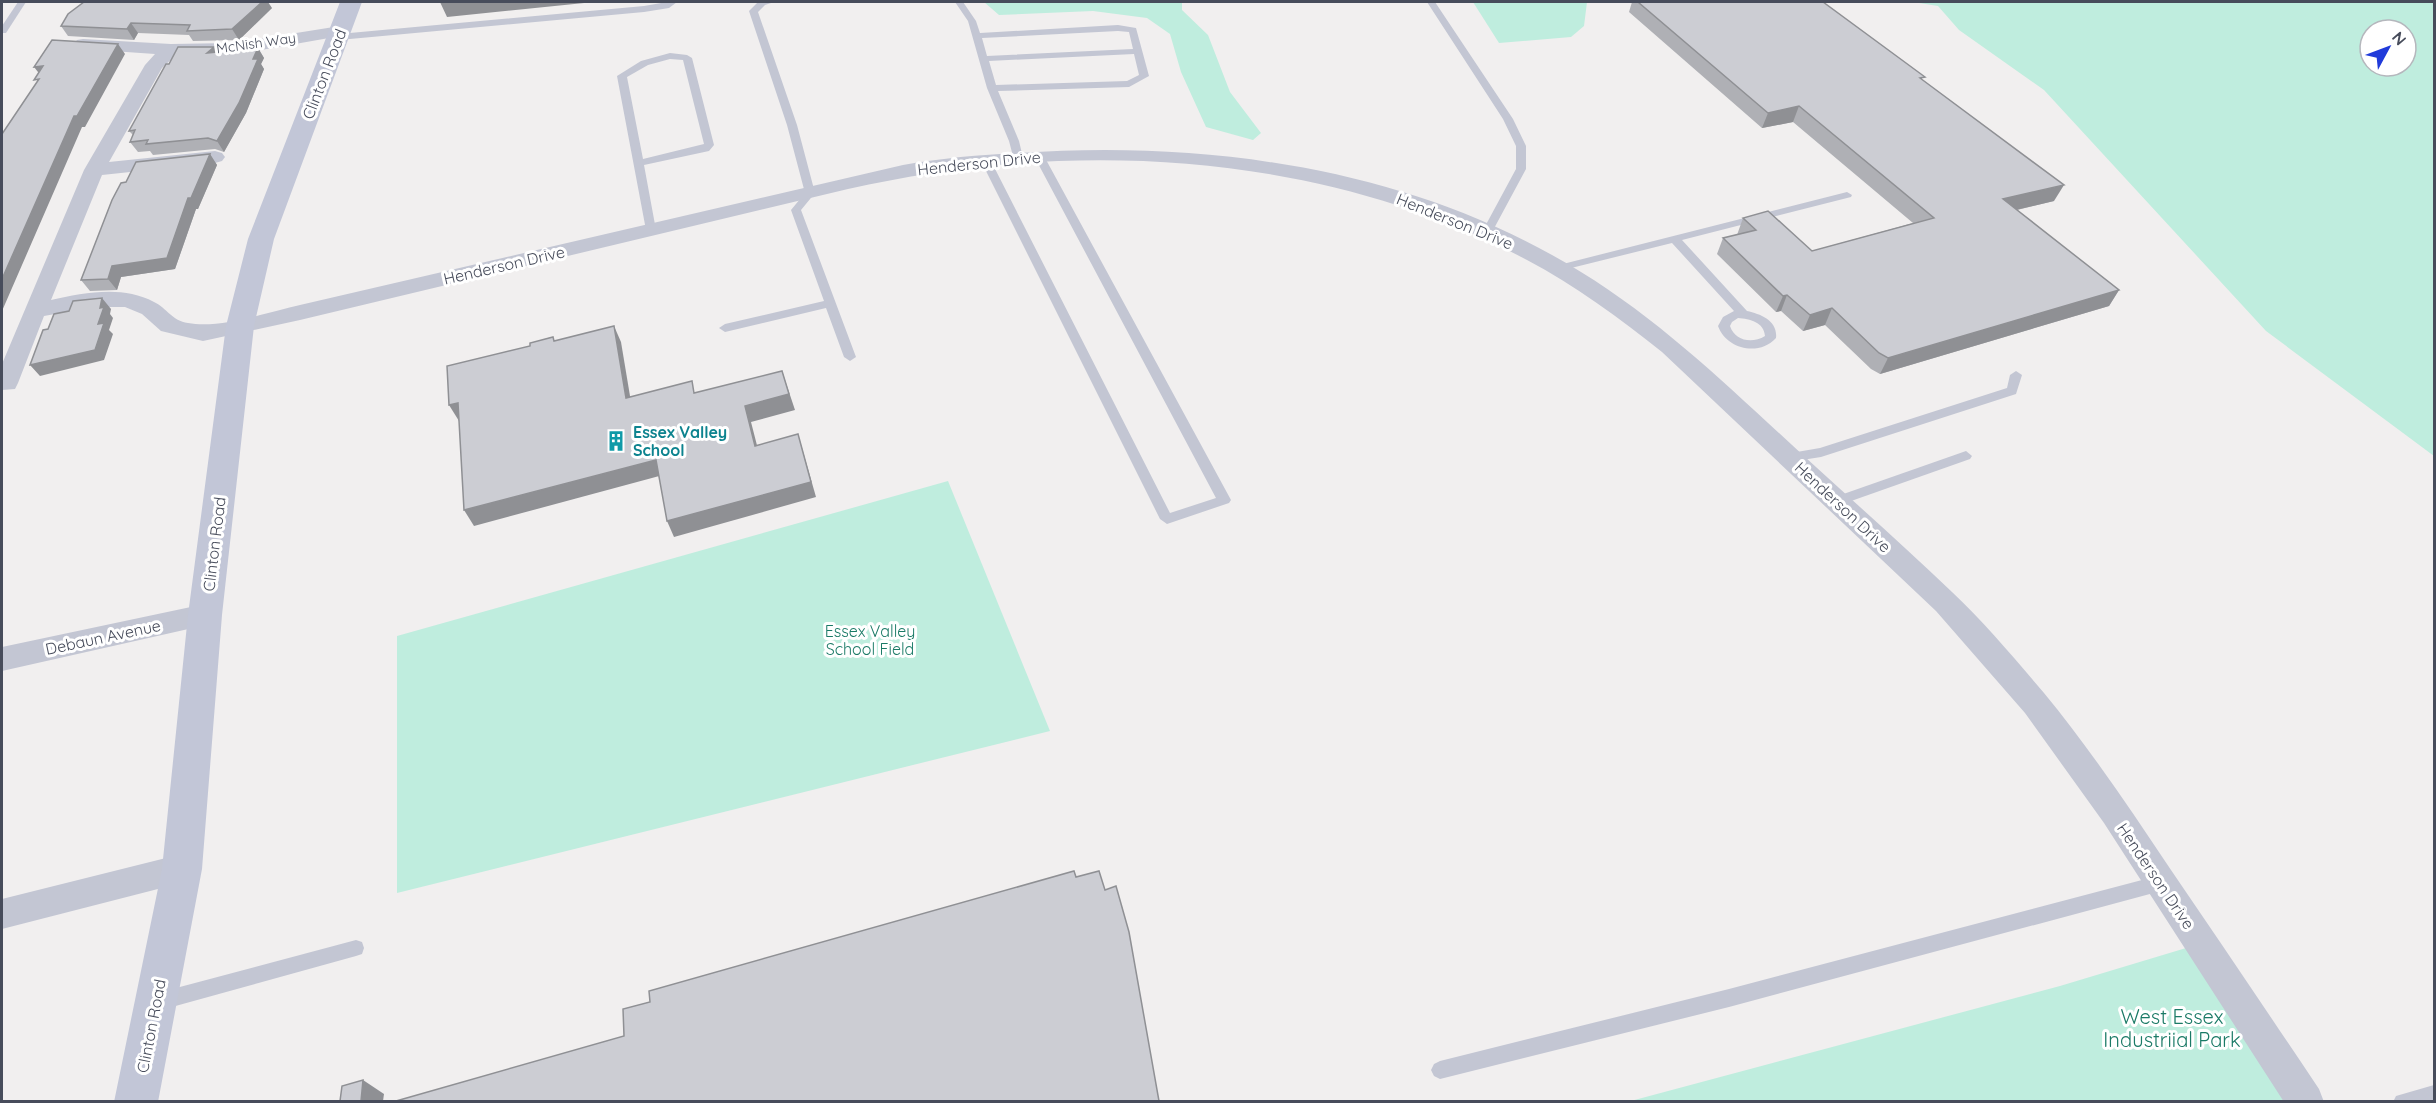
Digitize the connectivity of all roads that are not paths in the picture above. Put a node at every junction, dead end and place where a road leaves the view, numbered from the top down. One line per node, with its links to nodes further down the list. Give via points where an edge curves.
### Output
1 (22, 2): 7 (lane)
2 (351, 2): 8 (street, Clinton Road)
3 (673, 2): 8 (lane, via 644,9)
4 (771, 2): 20 (lane, via 762,3 753,11 792,125)
5 (959, 2): 9 (lane, via 972,21)
6 (1431, 2): 23 (lane, via 1508,119 1521,146 1521,169)
7 (2, 32)
8 (339, 34): 11 (street, McNish Way, via 233,50); 29 (street, Clinton Road, via 261,239)
9 (975, 36): 12 (lane, via 1118,28 1133,30); 13 (lane)
10 (60, 43): 11 (street, McNish Way)
11 (171, 50): 19 (street, via 154,65)
12 (1138, 51): 13 (lane); 14 (lane, via 1144,76 1129,84)
13 (983, 59): 14 (lane)
14 (992, 88): 16 (lane, via 1014,141)
15 (215, 157): 19 (street)
16 (1029, 157): 17 (street, Henderson Drive); 17 (lane, via 1224,500 1167,519); 23 (street, Henderson Drive, via 1175,155 1292,170 1407,200)
17 (986, 161): 20 (street, Henderson Drive, via 931,166)
18 (637, 163): 18 (lane, via 622,76 643,62 687,58 709,145); 22 (lane)
19 (94, 170): 27 (street)
20 (810, 193): 22 (street, Henderson Drive); 26 (lane, via 796,210)
21 (1846, 195): 24 (lane)
22 (651, 230): 29 (street, Henderson Drive)
23 (1487, 232): 25 (street, Henderson Drive)
24 (1674, 238): 25 (lane); 28 (lane)
25 (1559, 268): 35 (street, Henderson Drive, via 1670,346)
26 (830, 303): 30 (lane); 31 (lane)
27 (35, 310): 29 (street, via 102,299 149,308 160,321 180,330 203,333); 33 (street)
28 (1743, 314)
29 (240, 326): 37 (street, Clinton Road)
30 (725, 328)
31 (850, 357)
32 (2016, 375): 35 (lane, via 2012,391 1821,452)
33 (6, 383)
34 (1966, 456): 36 (lane)
35 (1789, 457): 36 (street, Henderson Drive)
36 (1837, 501): 40 (street, Henderson Drive, via 1946,603 2035,704)
37 (205, 615): 38 (street, Debaun Avenue); 39 (street, Clinton Road)
38 (2, 659)
39 (182, 869): 41 (street); 43 (street, Clinton Road)
40 (2161, 883): 44 (lane); 47 (street, Henderson Drive)
41 (2, 914)
42 (356, 948): 43 (lane)
43 (156, 1002): 46 (street, Clinton Road)
44 (1440, 1070)
45 (2434, 1094): 48 (lane)
46 (136, 1101)
47 (2306, 1101)
48 (2402, 1101)

